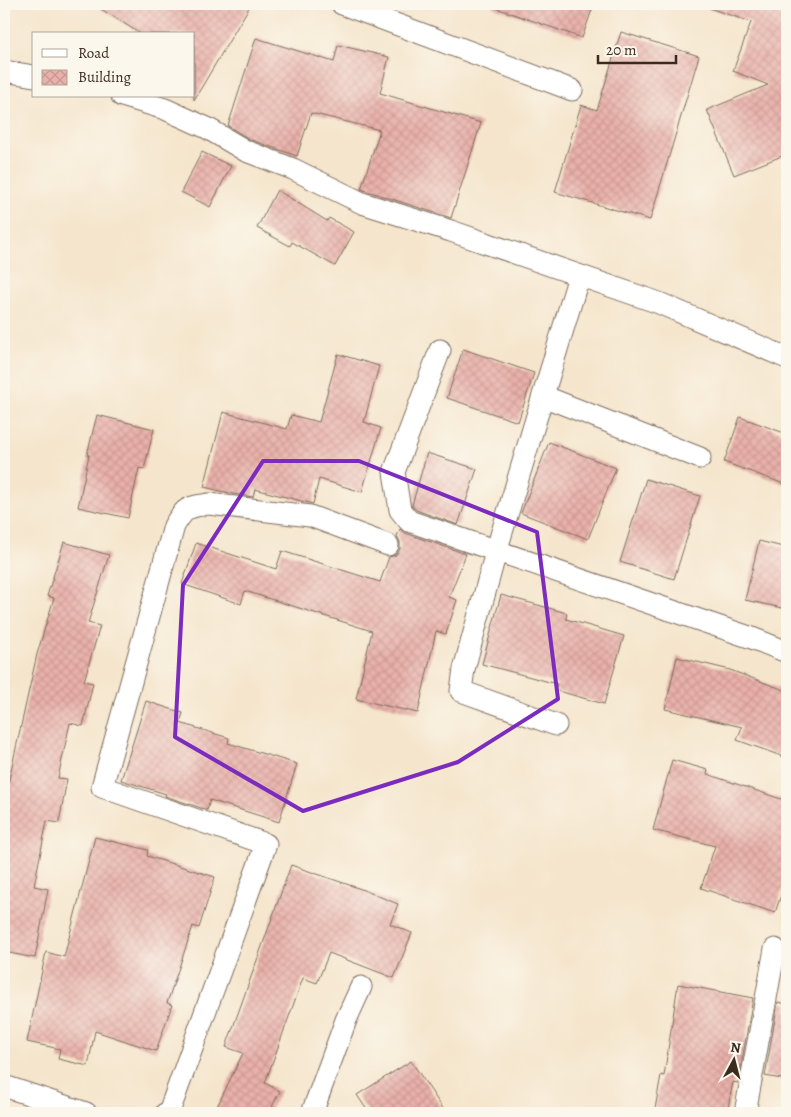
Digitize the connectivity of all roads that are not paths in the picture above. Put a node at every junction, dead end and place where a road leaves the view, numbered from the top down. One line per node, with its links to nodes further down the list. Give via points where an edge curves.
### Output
1 (342, 4): 4 (street)
2 (4, 71): 3 (street)
3 (32, 76)
4 (572, 90)
5 (129, 98): 6 (street, via 165,109 246,151 293,169 362,203)
6 (579, 276): 8 (street, via 659,303); 9 (street)
7 (440, 350): 12 (street, via 394,472 400,510 408,521)
8 (787, 358)
9 (543, 396): 10 (street); 12 (street)
10 (700, 458)
11 (388, 545): 19 (street, via 310,516 209,504 182,511 174,526 102,787 266,844)
12 (496, 552): 13 (street); 14 (street, via 461,691)
13 (787, 652)
14 (556, 725)
15 (775, 949): 21 (street)
16 (361, 987): 20 (street)
17 (4, 1086): 18 (street)
18 (86, 1113)
19 (166, 1113)
20 (312, 1113)
21 (745, 1113)

